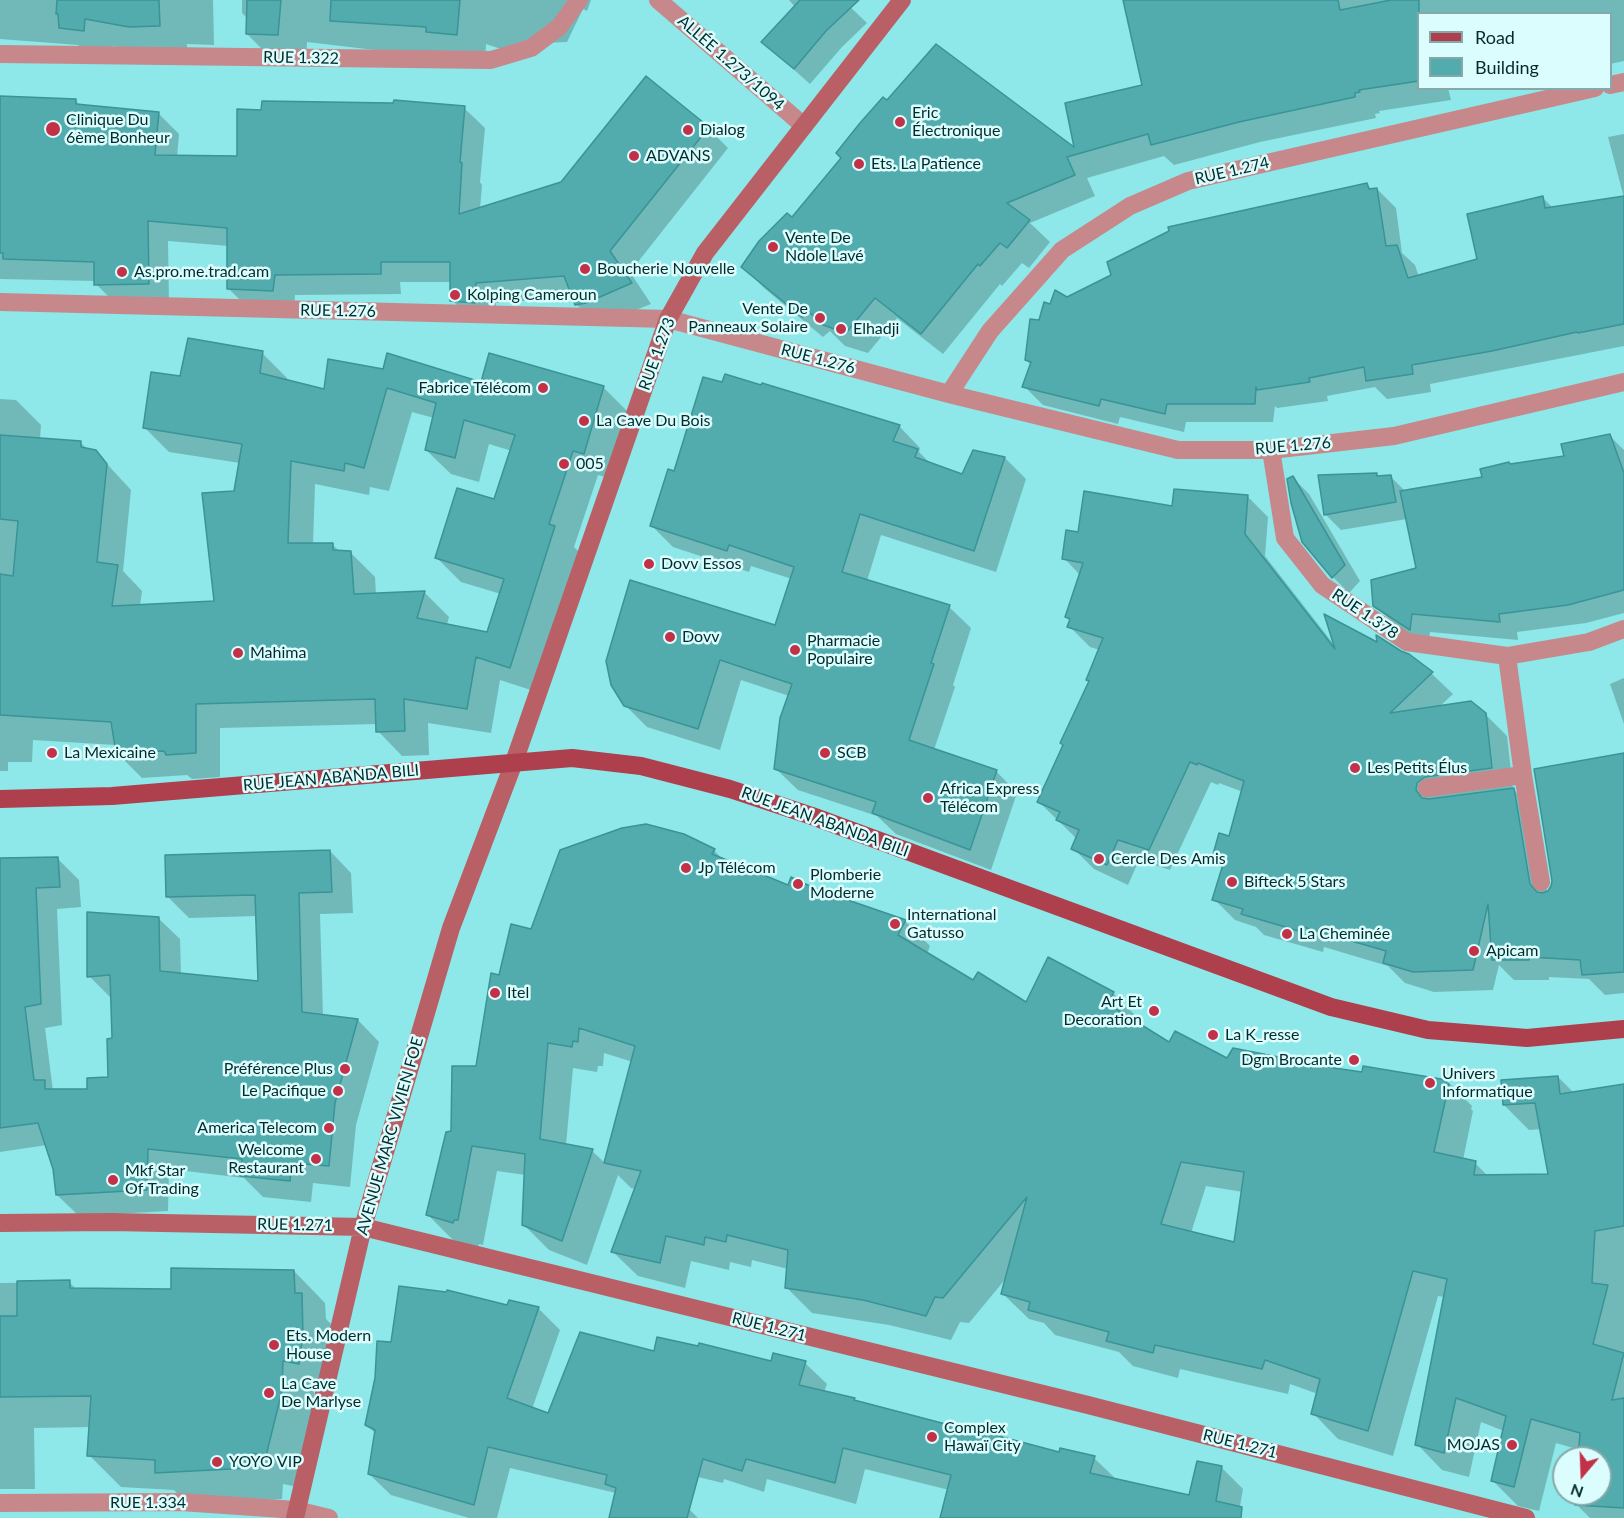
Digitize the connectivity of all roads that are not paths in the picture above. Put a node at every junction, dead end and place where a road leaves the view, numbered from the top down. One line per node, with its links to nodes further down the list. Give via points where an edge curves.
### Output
1 (579, 0): 4 (street, RUE 1.322, via 559,27 531,48 491,60)
2 (658, 0): 6 (street, ALLÉE 1.273/1094)
3 (902, 0): 6 (main road, RUE 1.273)
4 (0, 54)
5 (1586, 90): 10 (street, RUE 1.274, via 1188,181 1130,206 1062,250 990,331)
6 (804, 126): 8 (main road, RUE 1.273, via 705,253)
7 (0, 302): 8 (street, RUE 1.276)
8 (668, 319): 10 (street, RUE 1.276); 14 (main road, RUE 1.273)
9 (1624, 382): 11 (street, RUE 1.276, via 1394,436)
10 (949, 394): 11 (street, RUE 1.276, via 1178,450)
11 (1271, 450): 13 (street, RUE 1.378, via 1285,538 1322,585 1407,642)
12 (1624, 629): 13 (street, RUE 1.378, via 1589,642)
13 (1507, 656): 15 (street)
14 (514, 762): 17 (main road, RUE JEAN ABANDA BILI, via 112,796); 19 (main road, RUE JEAN ABANDA BILI, via 572,758 641,766 730,789 1331,1007 1428,1030 1527,1038); 21 (main road, AVENUE MARC VIVIEN FOE, via 450,928)
15 (1523, 776): 16 (street); 18 (street)
16 (1427, 788)
17 (0, 800)
18 (1541, 882)
19 (1624, 1029)
20 (0, 1222): 21 (main road, RUE 1.271)
21 (363, 1227): 23 (main road, AVENUE MARC VIVIEN FOE); 25 (main road, RUE 1.271, via 1088,1405)
22 (0, 1503): 23 (street, RUE 1.334, via 181,1502)
23 (295, 1514): 24 (street, RUE 1.334)
24 (329, 1518)
25 (1526, 1518)

